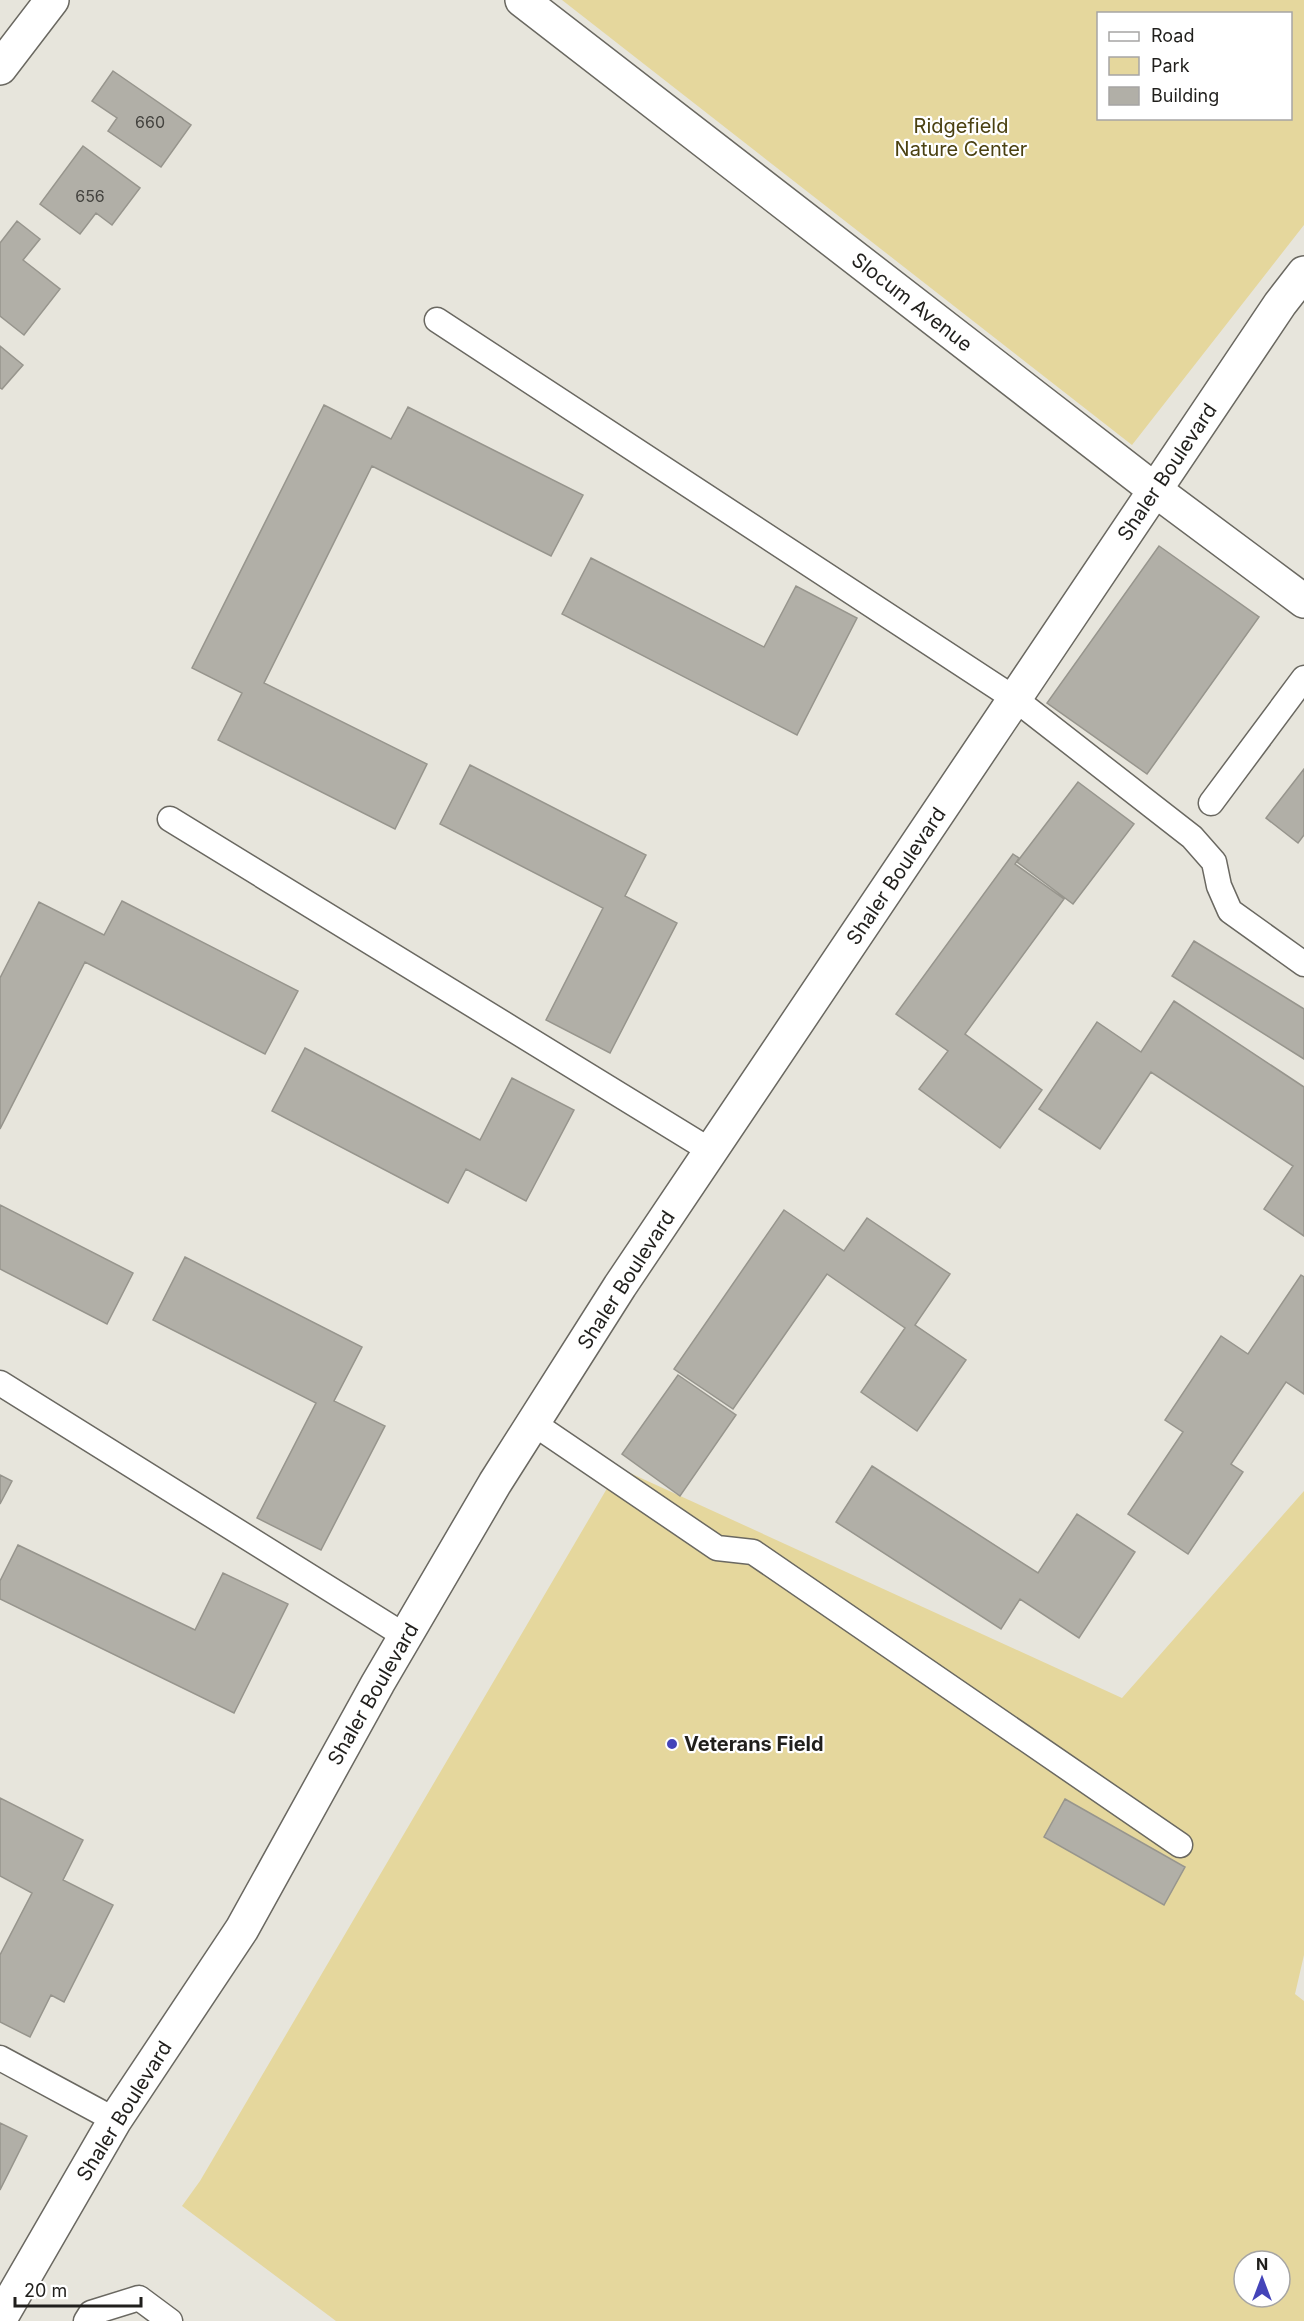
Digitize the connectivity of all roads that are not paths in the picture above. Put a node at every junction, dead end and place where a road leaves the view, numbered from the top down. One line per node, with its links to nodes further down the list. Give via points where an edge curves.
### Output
1 (52, 0): 3 (street)
2 (522, 0): 6 (street, Slocum Avenue)
3 (0, 68)
4 (1304, 273): 6 (street, Shaler Boulevard)
5 (437, 320): 9 (lane)
6 (1155, 490): 7 (street, Slocum Avenue); 9 (street, Shaler Boulevard)
7 (1304, 601)
8 (1304, 678): 10 (lane)
9 (1015, 699): 12 (lane, via 1192,837 1214,862 1230,912); 13 (street, Shaler Boulevard)
10 (1211, 803)
11 (170, 819): 13 (lane)
12 (1304, 964)
13 (711, 1151): 15 (street, Shaler Boulevard)
14 (0, 1383): 16 (lane)
15 (533, 1423): 16 (street, Shaler Boulevard); 17 (lane, via 717,1548 753,1552)
16 (405, 1636): 19 (street, Shaler Boulevard, via 242,1929)
17 (1180, 1845)
18 (0, 2058): 19 (lane)
19 (115, 2120): 20 (street, Shaler Boulevard)
20 (0, 2319)
21 (86, 2321): 22 (lane, via 91,2313 139,2298)
22 (170, 2321)

